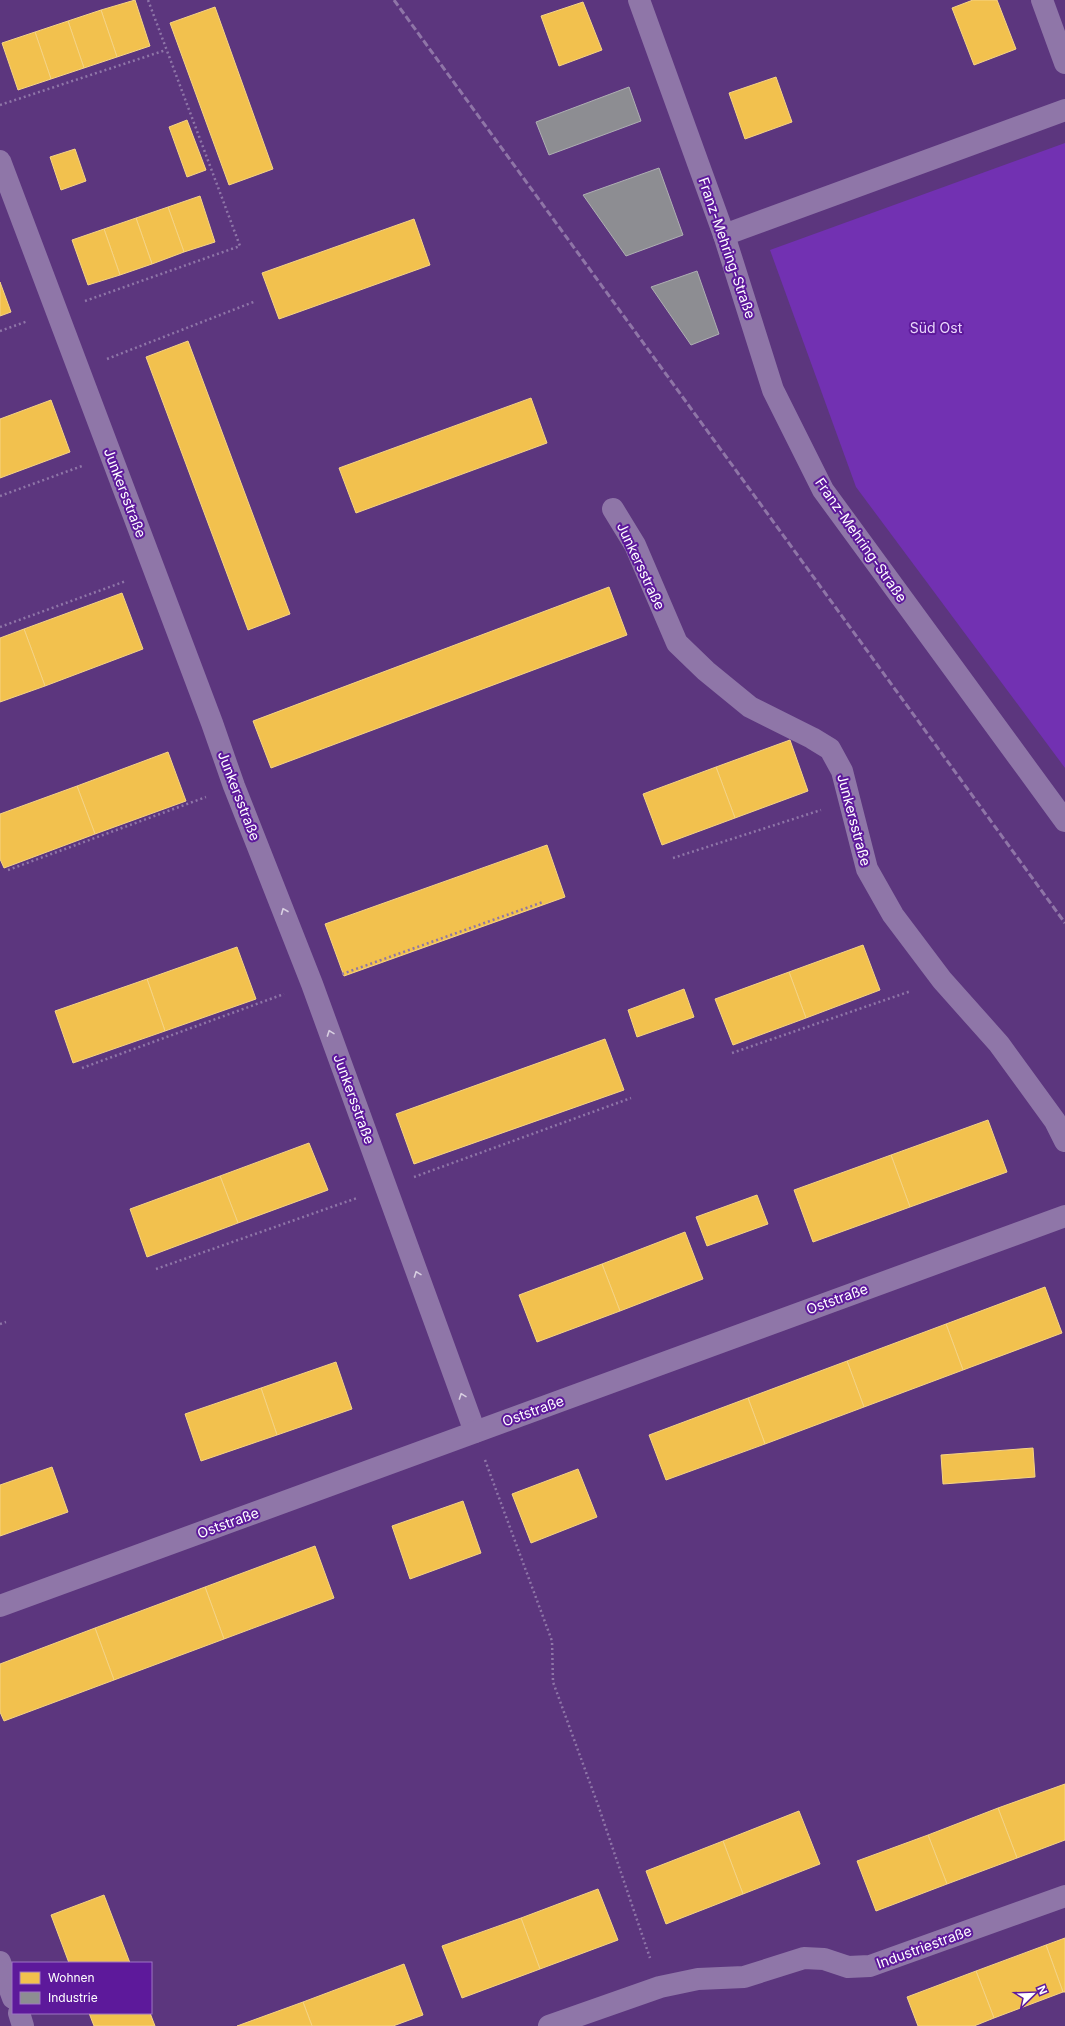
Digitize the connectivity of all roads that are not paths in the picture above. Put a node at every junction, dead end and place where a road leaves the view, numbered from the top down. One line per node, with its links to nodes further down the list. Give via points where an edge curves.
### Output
1 (640, 0): 6 (street, Franz-Mehring-Straße)
2 (1042, 0): 3 (street)
3 (1065, 63)
4 (1065, 110): 6 (street)
5 (0, 161): 11 (street, Junkersstraße, one-way to 5, via 312,984 234,786)
6 (724, 235): 8 (street, Franz-Mehring-Straße, via 773,390 823,490)
7 (613, 509): 9 (street, Junkersstraße, via 635,545 677,643 750,707 830,749 842,771 867,869 893,915 942,980 999,1044 1055,1122)
8 (1065, 821)
9 (1065, 1141)
10 (1065, 1216): 11 (street, Oststraße)
11 (475, 1432): 12 (street, Oststraße)
12 (0, 1606)
13 (1065, 1896): 18 (street, Industriestraße, via 870,1966 848,1967 824,1959 804,1958 744,1977 698,1979 660,1987)
14 (0, 1962): 15 (street)
15 (12, 1995)
16 (18, 2014): 17 (street)
17 (23, 2026)
18 (549, 2026)

